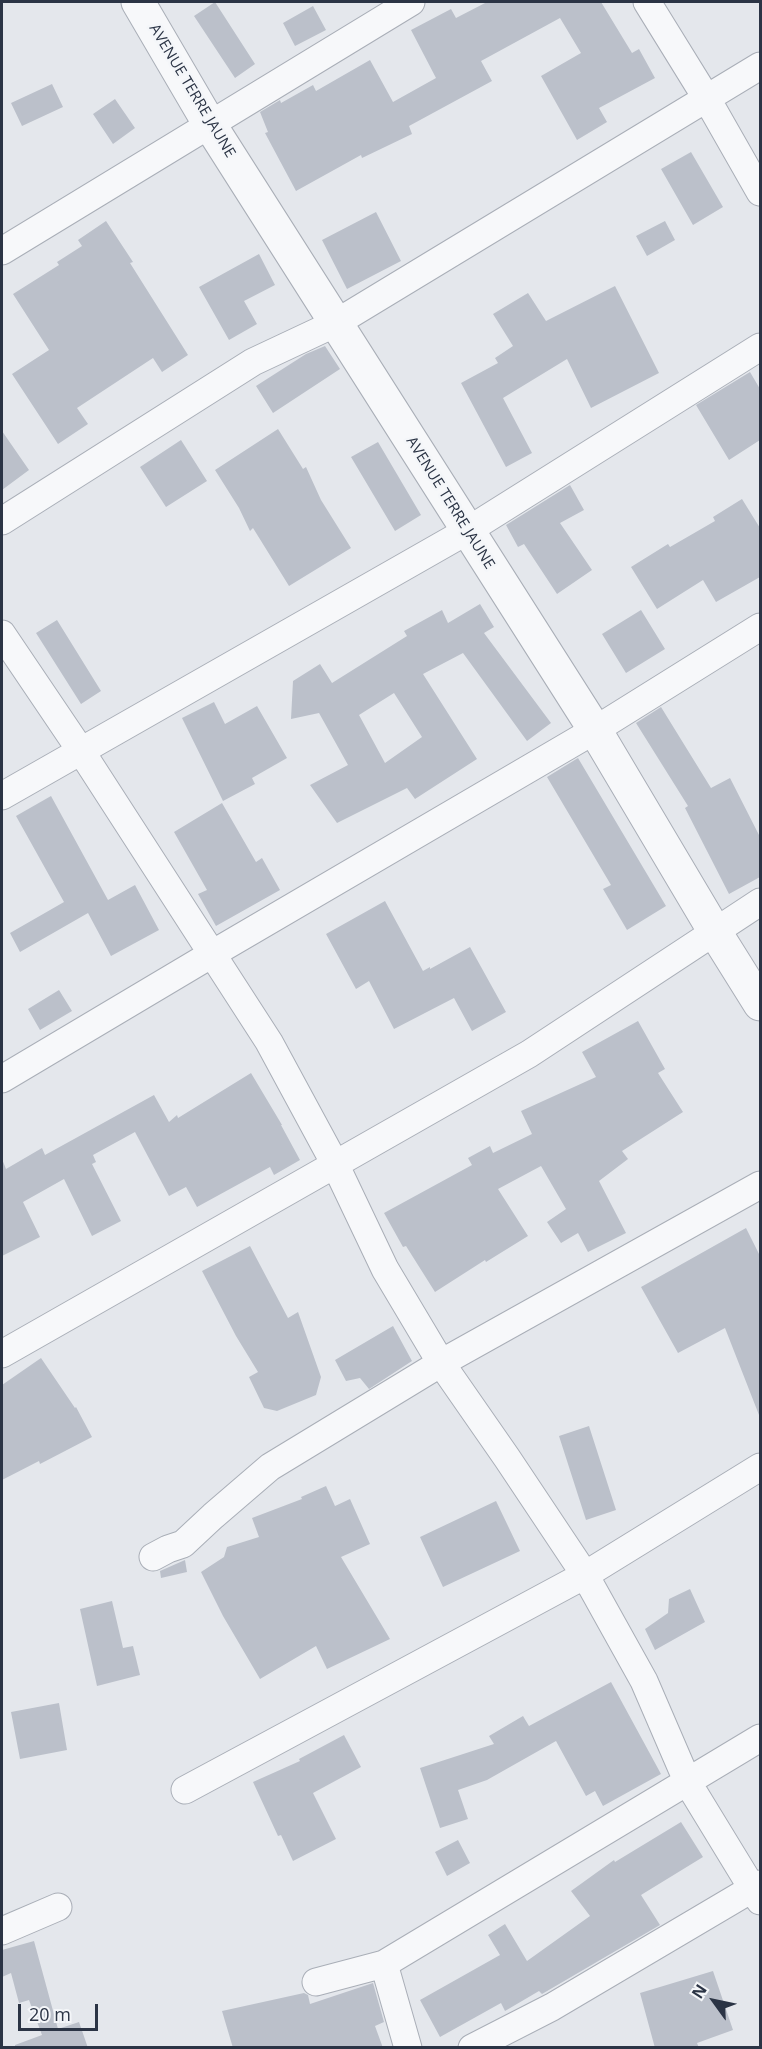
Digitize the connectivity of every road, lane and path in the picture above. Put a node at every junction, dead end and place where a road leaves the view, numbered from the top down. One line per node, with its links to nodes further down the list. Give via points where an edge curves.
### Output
1 (138, 2): 6 (street, AVENUE TERRE JAUNE)
2 (411, 2): 6 (street)
3 (647, 2): 5 (street)
4 (760, 66): 5 (street)
5 (707, 99): 7 (street); 9 (street)
6 (210, 125): 8 (street); 9 (street, AVENUE TERRE JAUNE)
7 (760, 192)
8 (2, 250)
9 (336, 323): 11 (street, via 253,362); 12 (street, AVENUE TERRE JAUNE)
10 (760, 347): 12 (street)
11 (2, 521)
12 (467, 531): 15 (street, AVENUE TERRE JAUNE); 16 (street)
13 (760, 627): 15 (street)
14 (2, 634): 16 (street)
15 (595, 730): 19 (street, AVENUE TERRE JAUNE); 20 (street)
16 (81, 751): 17 (street); 20 (street)
17 (2, 796)
18 (760, 902): 19 (street)
19 (715, 932): 21 (street, AVENUE TERRE JAUNE); 23 (street, via 529,1054)
20 (212, 954): 22 (street); 23 (street, via 269,1042)
21 (760, 1004)
22 (2, 1079)
23 (335, 1164): 25 (street); 26 (street, via 385,1269)
24 (760, 1185): 26 (street)
25 (2, 1354)
26 (441, 1363): 28 (street, via 270,1467 183,1544); 29 (street)
27 (760, 1467): 29 (street)
28 (153, 1557)
29 (585, 1575): 31 (street, via 644,1682); 32 (street)
30 (760, 1738): 31 (street)
31 (688, 1783): 33 (street); 36 (street)
32 (186, 1790)
33 (758, 1891): 39 (street)
34 (58, 1906): 35 (street)
35 (2, 1931)
36 (384, 1964): 37 (street); 38 (street)
37 (316, 1982)
38 (408, 2048)
39 (472, 2048)

